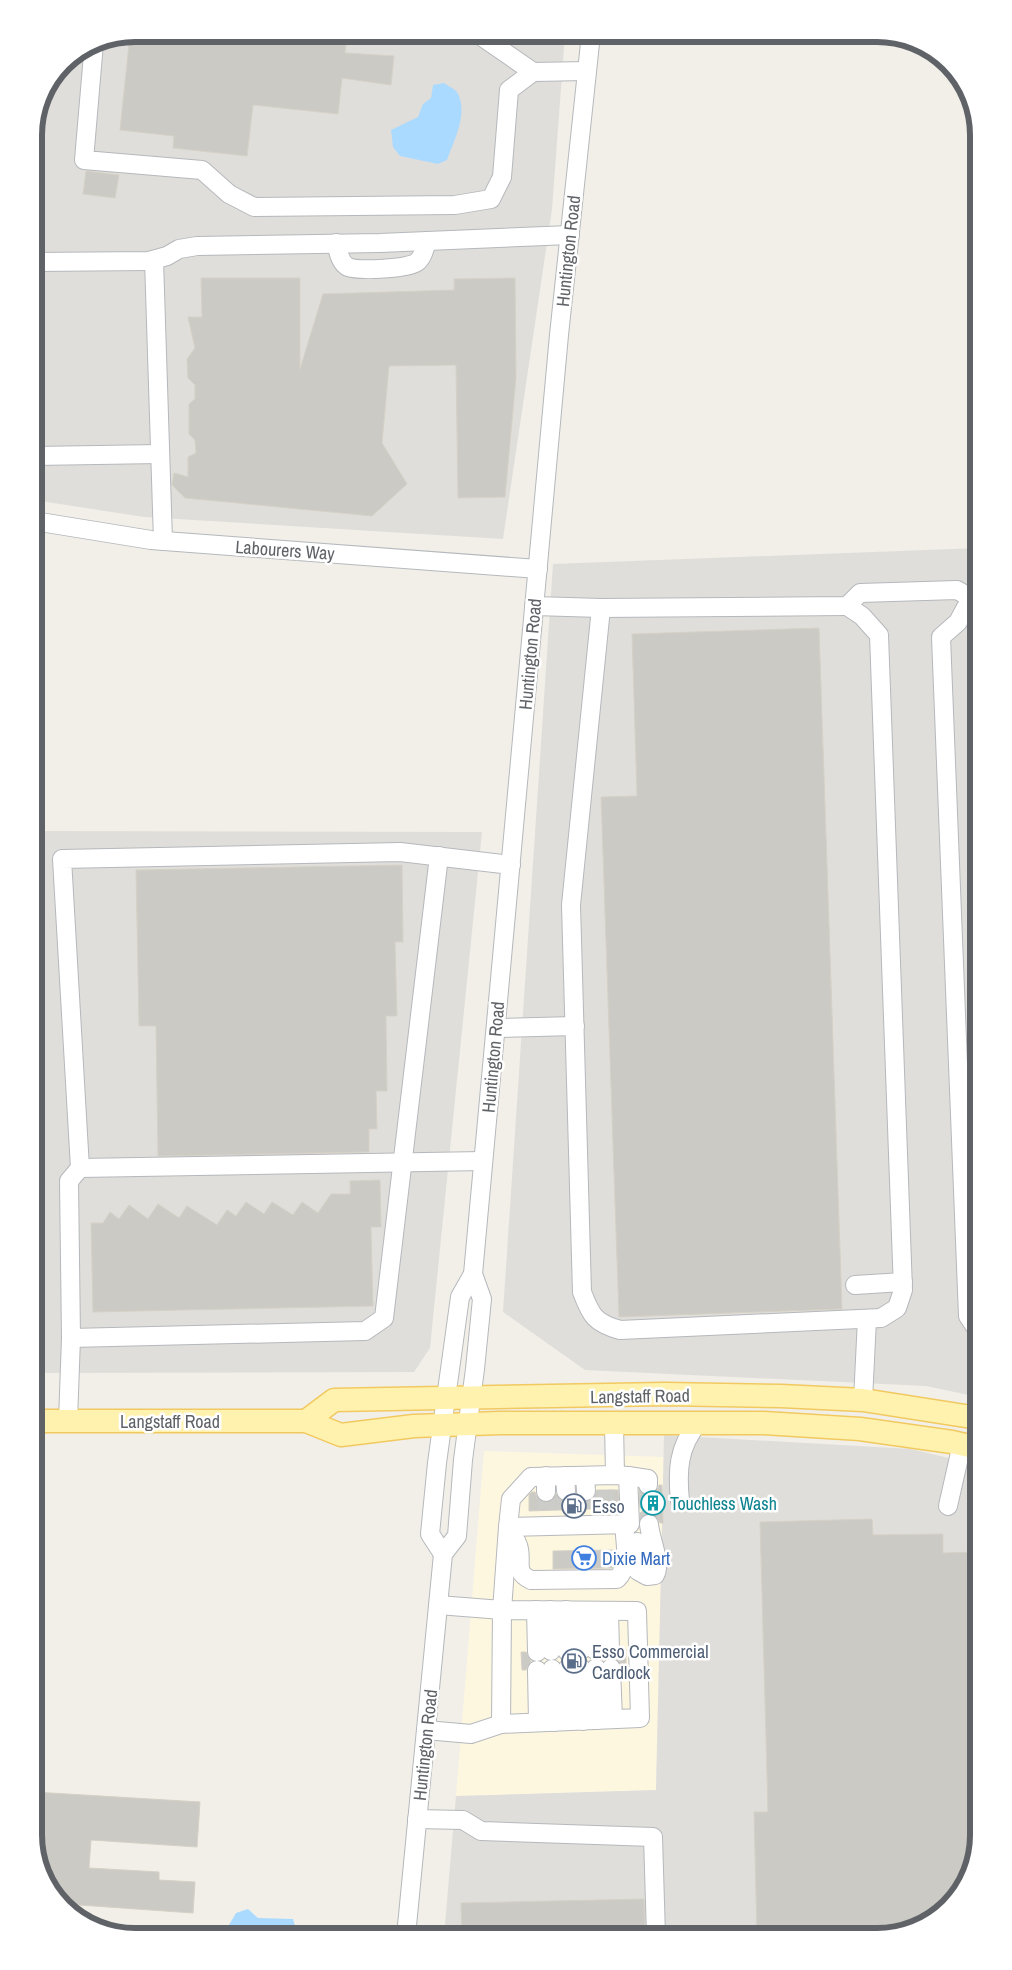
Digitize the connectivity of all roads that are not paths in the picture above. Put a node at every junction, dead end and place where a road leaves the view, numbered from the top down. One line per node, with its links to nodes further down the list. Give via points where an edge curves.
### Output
1 (490, 42): 5 (street)
2 (590, 43): 4 (street, Huntington Road)
3 (93, 53): 5 (street, via 84,160 202,170 229,194 254,207 455,205 491,200 502,177 509,90)
4 (587, 71): 5 (street); 6 (street, Huntington Road)
5 (533, 72)
6 (570, 235): 7 (street); 15 (street, Huntington Road)
7 (427, 241): 8 (street); 8 (street, via 419,261 403,268 347,267)
8 (336, 244): 9 (street, via 197,246 179,249)
9 (154, 260): 10 (street); 11 (street)
10 (43, 262)
11 (160, 454): 12 (street); 14 (street)
12 (43, 456)
13 (43, 522): 14 (street, Labourers Way)
14 (163, 541): 15 (street, Labourers Way)
15 (538, 569): 18 (street, Huntington Road)
16 (970, 596): 19 (street, via 957,590 860,593)
17 (970, 605): 32 (street, via 941,638)
18 (534, 606): 20 (street); 22 (street, Huntington Road)
19 (847, 606): 20 (street); 29 (street, via 862,616 879,635)
20 (601, 608): 23 (street, via 571,905)
21 (439, 856): 22 (street); 26 (street); 27 (street, via 400,852 62,859)
22 (511, 865): 24 (street, Huntington Road)
23 (575, 1026): 24 (street); 31 (street, via 582,1292 590,1313 603,1325 620,1330)
24 (496, 1028): 25 (street, Huntington Road)
25 (483, 1161): 26 (street); 28 (street, Huntington Road)
26 (404, 1162): 27 (street); 33 (street, via 384,1318 365,1331)
27 (80, 1168): 33 (street, via 69,1181)
28 (472, 1274): 34 (street, Huntington Road, via 482,1299); 35 (street, Huntington Road, via 460,1297)
29 (903, 1282): 30 (street); 31 (street, via 897,1308 881,1318)
30 (855, 1285)
31 (867, 1318): 36 (street)
32 (970, 1319)
33 (71, 1338): 39 (street)
34 (471, 1398): 35 (main road, Langstaff Road); 36 (main road, Langstaff Road, via 665,1394); 44 (street, Huntington Road)
35 (446, 1399): 40 (main road, Langstaff Road, via 334,1400); 43 (street, Huntington Road)
36 (863, 1400): 37 (main road, Langstaff Road)
37 (970, 1417)
38 (42, 1421): 39 (main road, Langstaff Road)
39 (68, 1421): 40 (main road, Langstaff Road)
40 (306, 1421): 43 (main road, Langstaff Road, via 340,1435)
41 (614, 1423): 42 (main road, Langstaff Road); 44 (main road, Langstaff Road); 46 (street)
42 (698, 1423): 45 (main road, Langstaff Road, via 860,1429); 48 (street, via 685,1441 680,1460)
43 (442, 1425): 44 (main road, Langstaff Road); 53 (street, Huntington Road, via 430,1534)
44 (467, 1425): 53 (street, Huntington Road, via 457,1536)
45 (970, 1446): 49 (street)
46 (613, 1479): 47 (street, via 648,1479); 50 (street); 52 (street, via 546,1484 531,1477 511,1499)
47 (648, 1485)
48 (680, 1501)
49 (948, 1506)
50 (627, 1524): 51 (street, via 637,1531 638,1571 647,1576 655,1575 658,1564); 52 (street, via 606,1517 586,1517 547,1519); 52 (street, via 626,1562 624,1572 617,1579 531,1580 524,1577 520,1570 519,1548)
51 (649, 1524)
52 (508, 1527): 55 (street)
53 (443, 1554): 54 (street, Huntington Road)
54 (438, 1606): 55 (street); 61 (street, Huntington Road)
55 (502, 1610): 56 (street); 60 (street)
56 (572, 1611): 57 (street); 57 (street); 57 (street); 59 (street, via 637,1611 640,1718)
57 (573, 1651)
58 (574, 1669): 59 (street); 59 (street); 59 (street)
59 (576, 1721): 60 (street)
60 (500, 1724): 61 (street, via 472,1734)
61 (426, 1730): 62 (street, Huntington Road)
62 (418, 1819): 63 (street, Huntington Road); 64 (street, via 463,1820 481,1831 653,1837)
63 (407, 1927)
64 (656, 1928)

